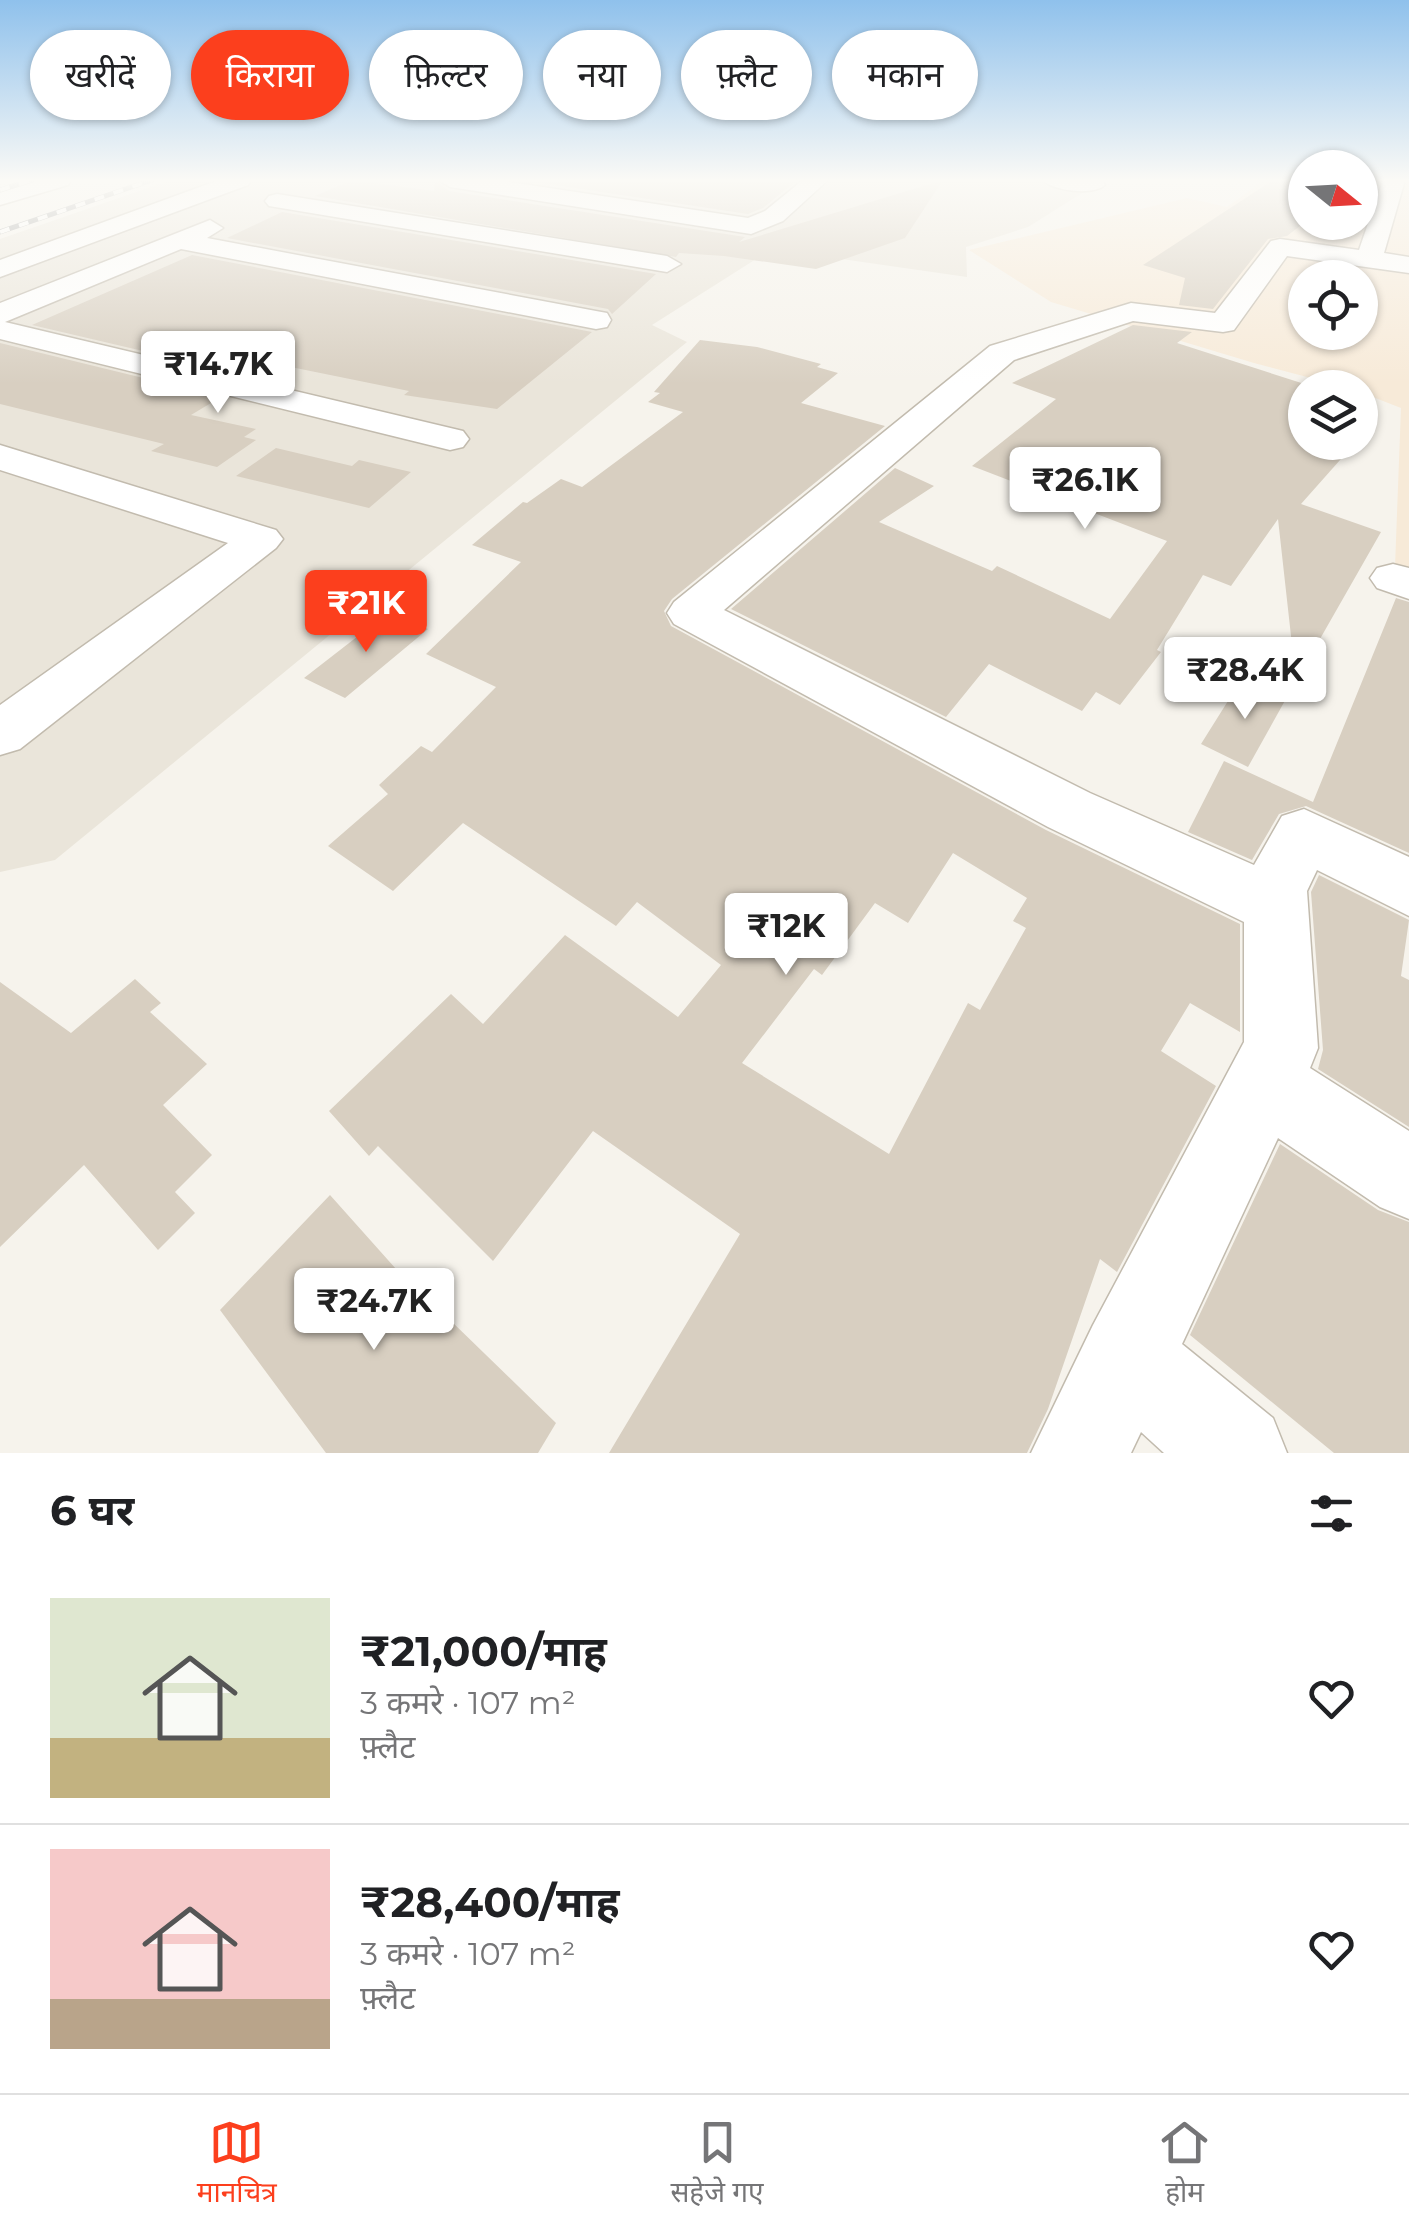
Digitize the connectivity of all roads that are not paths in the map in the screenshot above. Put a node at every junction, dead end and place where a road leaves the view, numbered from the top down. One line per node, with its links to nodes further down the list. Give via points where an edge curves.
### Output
1 (57, 248): 10 (street)
2 (109, 248): 11 (street)
3 (162, 248): 12 (street)
4 (215, 248): 13 (street)
5 (572, 248): 9 (street)
6 (1279, 248): 19 (street, via 1223,323 1131,312 1002,353 691,613 1069,810)
7 (1286, 248): 8 (street)
8 (1389, 262)
9 (667, 264)
10 (0, 269)
11 (0, 283)
12 (0, 314)
13 (596, 320)
14 (0, 330): 15 (street)
15 (450, 439)
16 (0, 457): 17 (street, via 260,538)
17 (0, 734)
18 (1409, 888): 19 (street, via 1304,834 1274,890)
19 (1278, 906): 20 (street, via 1281,1048)
20 (1260, 1089): 21 (street, via 1282,1095); 22 (street)
21 (1409, 1178)
22 (1126, 1358): 23 (street); 24 (street)
23 (1080, 1453)
24 (1238, 1453)

